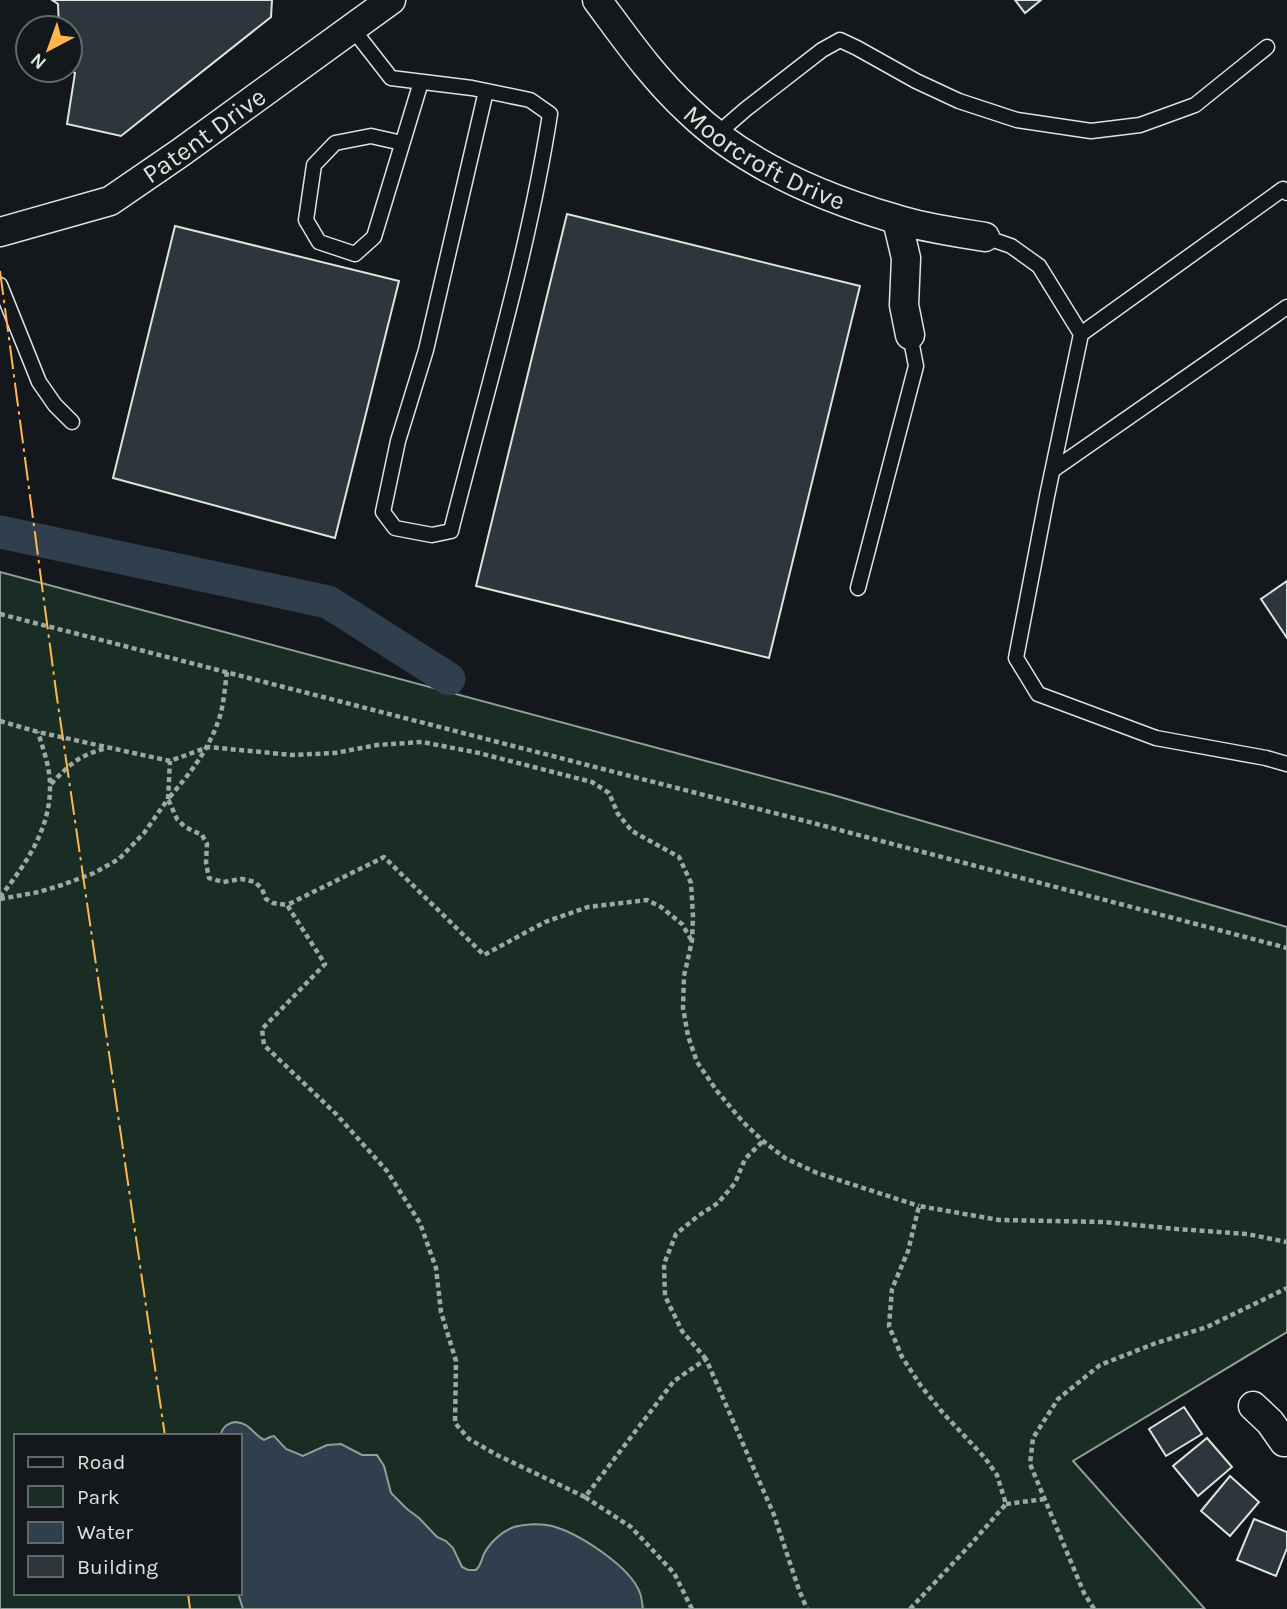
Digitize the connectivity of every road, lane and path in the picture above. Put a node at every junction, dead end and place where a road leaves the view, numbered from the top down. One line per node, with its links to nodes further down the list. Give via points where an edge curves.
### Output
1 (391, 0): 3 (street, Patent Drive)
2 (597, 0): 7 (street, Moorcroft Drive, via 664,87)
3 (352, 28): 5 (lane, via 391,78); 11 (street, Patent Drive, via 110,201)
4 (1267, 47): 7 (lane, via 1195,105 1140,125 1091,131 1017,120 960,101 840,40)
5 (421, 82): 6 (lane); 8 (lane)
6 (486, 91): 6 (lane, via 530,100 550,114 537,189 451,531 432,535 395,528 383,512)
7 (716, 135): 10 (street, Moorcroft Drive, via 762,166)
8 (402, 143): 8 (lane, via 374,237 355,254 319,242 306,220 314,165 335,143 371,136)
9 (1287, 193): 15 (lane, via 1283,189)
10 (897, 220): 12 (street, Moorcroft Drive); 16 (street, via 906,258 904,304)
11 (0, 232)
12 (985, 237): 15 (lane, via 1011,246 1039,265)
13 (0, 285): 17 (lane, via 38,382)
14 (1287, 307): 18 (lane)
15 (1081, 334): 18 (lane)
16 (910, 335): 19 (lane, via 916,366)
17 (72, 422)
18 (1053, 470): 27 (lane, via 1016,658 1038,694 1156,738)
19 (858, 588)
20 (0, 614): 21 (path)
21 (227, 672): 25 (path, via 221,713); 33 (path)
22 (0, 721): 23 (path)
23 (38, 732): 24 (path); 28 (path)
24 (110, 747): 26 (path); 28 (path, via 71,762)
25 (208, 747): 26 (path); 29 (path); 32 (path, via 292,755 422,742 592,782 609,793 632,831 679,856 691,883)
26 (170, 761): 29 (path)
27 (1287, 764)
28 (50, 785): 30 (path, via 37,843)
29 (168, 799): 30 (path, via 144,833 111,864 62,885); 31 (path, via 177,819 202,835 207,844 209,877 255,882 266,900)
30 (0, 898)
31 (286, 905): 32 (path, via 384,857 484,955 545,922 588,907 647,900 682,924); 41 (path, via 325,964 262,1029 264,1045 387,1171 420,1223 436,1268 441,1312 456,1360 455,1423 469,1439 497,1455)
32 (692, 941): 34 (path, via 684,976 688,1036 717,1091)
33 (1287, 948)
34 (764, 1142): 35 (path, via 785,1158 817,1172); 38 (path, via 744,1159 735,1183 718,1203 676,1234 664,1264 665,1296 682,1331)
35 (919, 1206): 36 (path, via 999,1220 1104,1222 1247,1234); 43 (path, via 892,1289 889,1326 921,1386 997,1475)
36 (1287, 1242)
37 (1287, 1288): 42 (path, via 1207,1327 1100,1365 1058,1399 1033,1438 1030,1464)
38 (706, 1359): 41 (path, via 674,1381); 45 (path, via 774,1515)
39 (1253, 1406): 40 (street)
40 (1286, 1446)
41 (585, 1497): 44 (path, via 631,1527 674,1573)
42 (1045, 1499): 43 (path); 47 (path)
43 (1006, 1504): 46 (path)
44 (692, 1609)
45 (807, 1609)
46 (910, 1609)
47 (1094, 1609)

